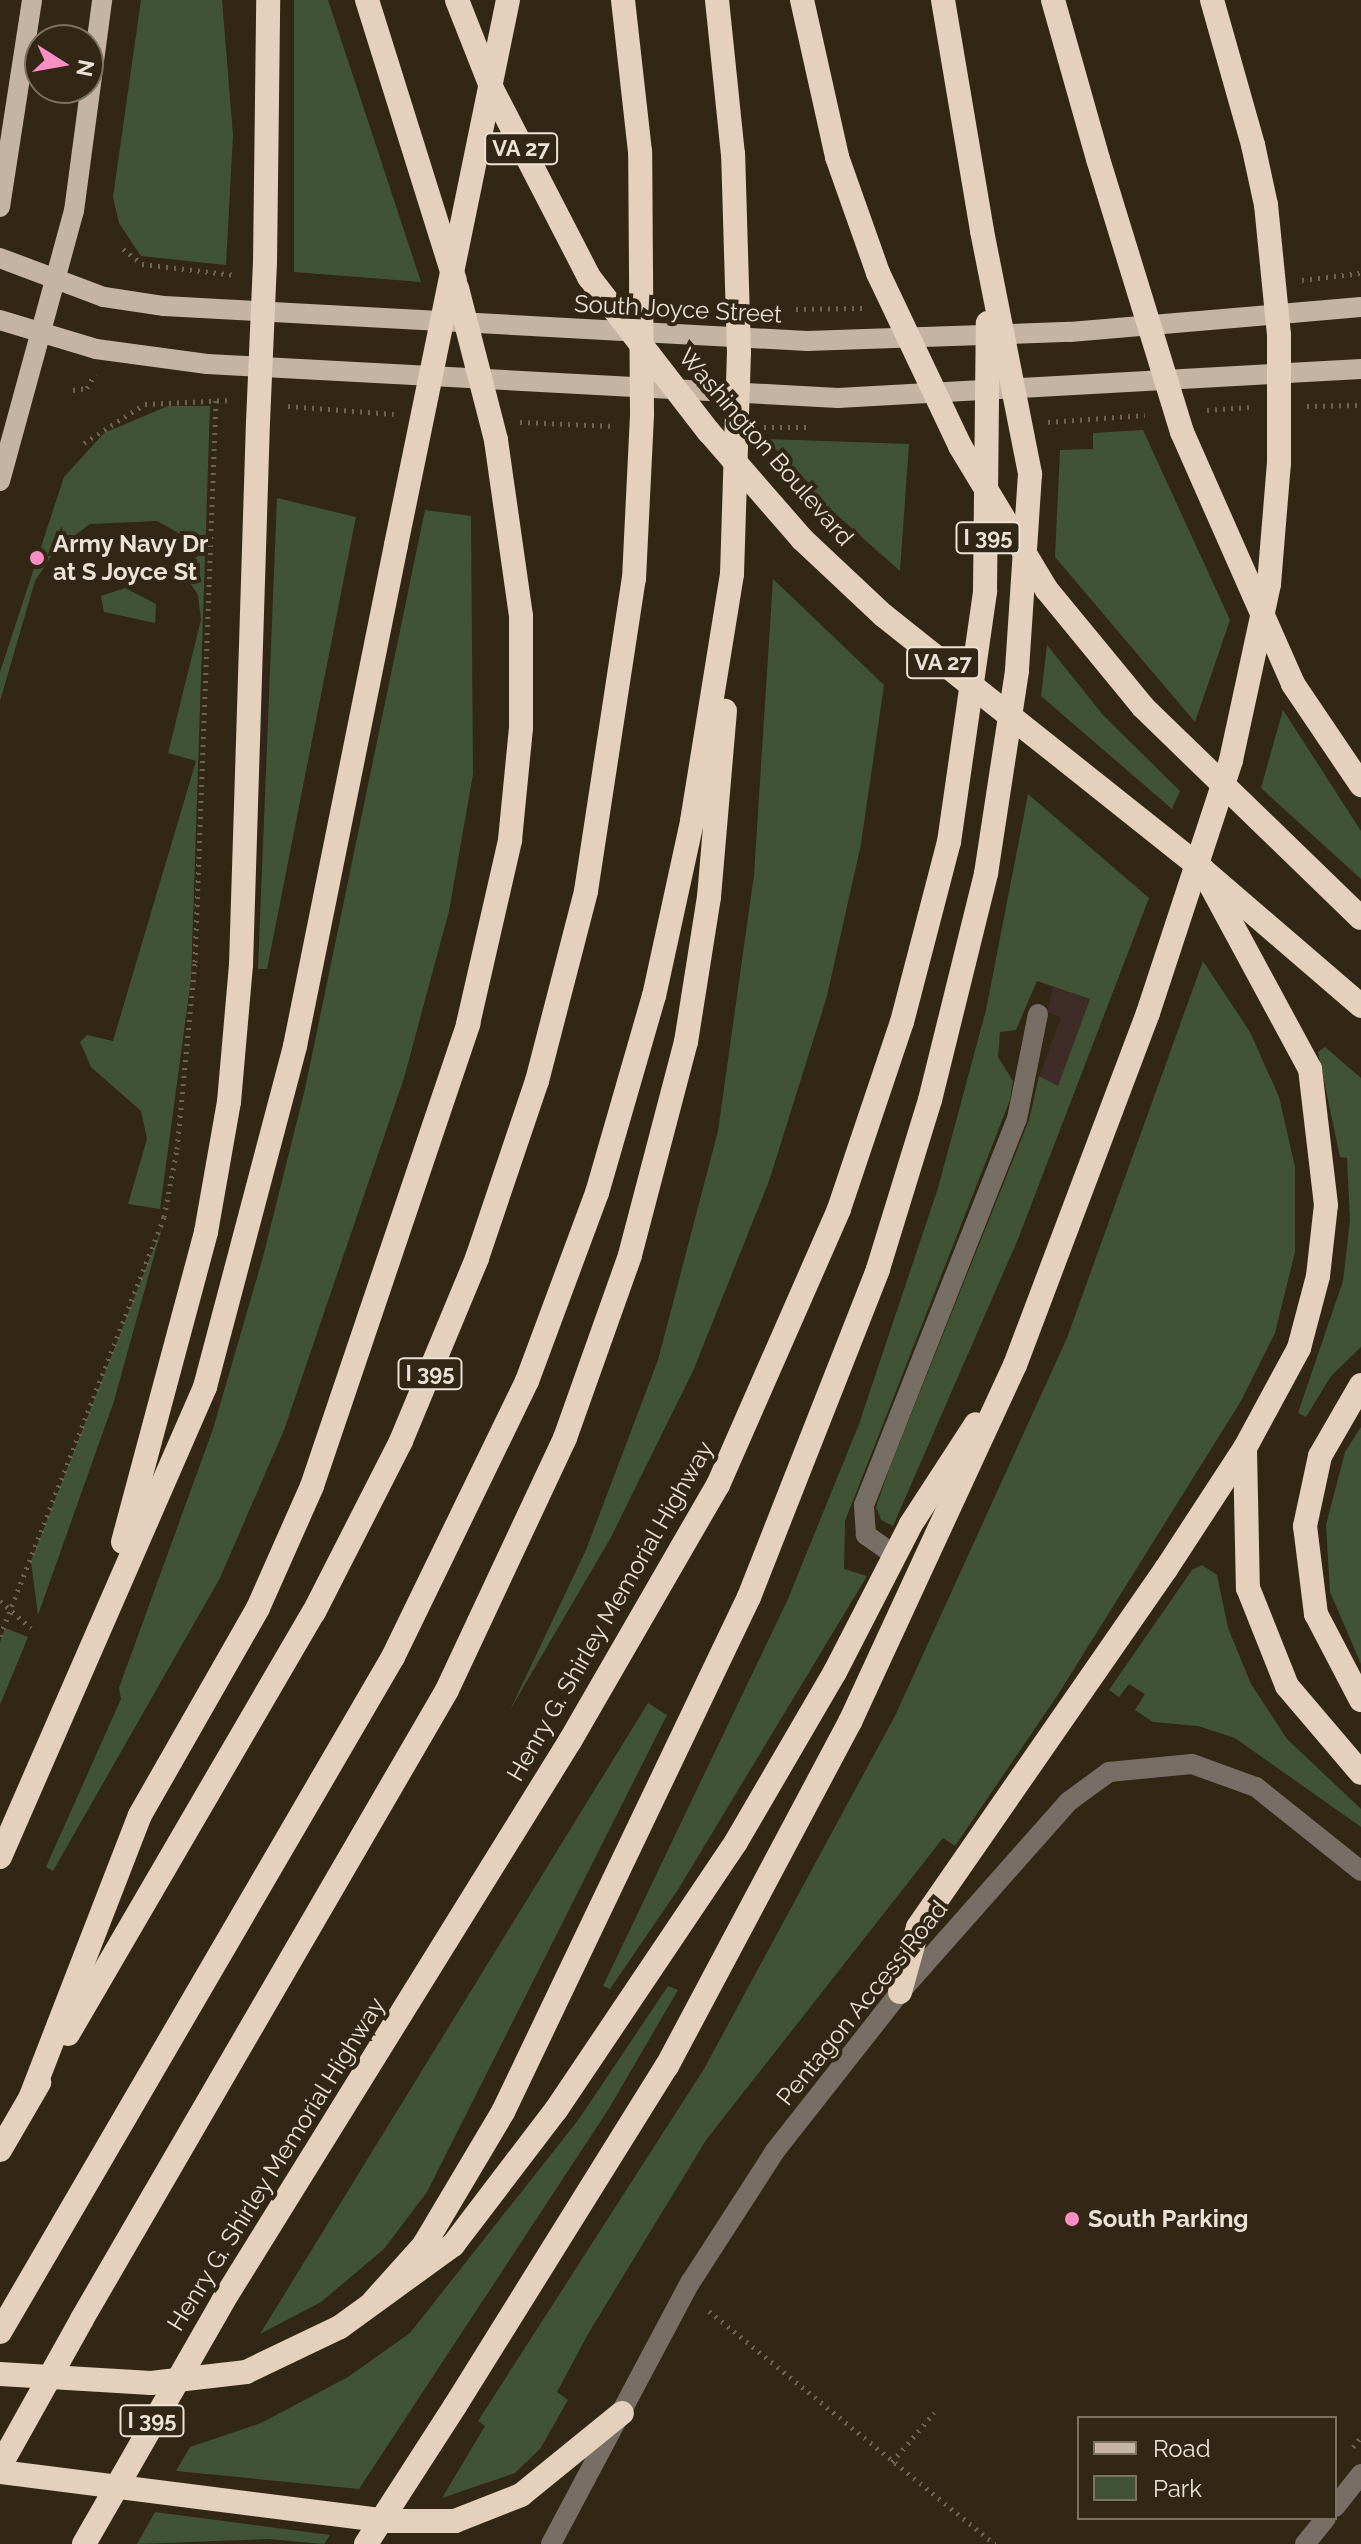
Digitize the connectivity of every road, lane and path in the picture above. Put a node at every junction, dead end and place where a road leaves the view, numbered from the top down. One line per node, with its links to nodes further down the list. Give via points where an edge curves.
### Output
1 (32, 0): 13 (main road)
2 (102, 0): 16 (main road, via 86,144)
3 (268, 0): 37 (highway, bridge, via 265,263 241,965 229,1102 191,1295)
4 (367, 0): 45 (highway, bridge, via 457,288 496,440 521,616 521,728 510,840 464,1037 312,1486 258,1608 140,1815)
5 (508, 0): 37 (highway, bridge, via 295,1046 250,1230 205,1387)
6 (623, 0): 45 (highway, I 395, bridge, via 640,152 642,414 634,579 605,796 563,991 510,1166 446,1337 314,1612)
7 (717, 0): 25 (highway, bridge, via 733,154 739,353)
8 (802, 0): 28 (highway, bridge, via 837,157 878,273 960,446 1047,590 1143,707)
9 (943, 0): 14 (highway, Henry G. Shirley Memorial Highway / I 395, via 968,119)
10 (1053, 0): 26 (highway, bridge, via 1182,432 1293,684)
11 (1212, 0): 31 (highway, bridge, via 1253,145 1269,230 1279,335 1279,463 1269,584 1231,760 1148,1013)
12 (460, 6): 27 (highway, Washington Boulevard / VA 27, bridge, via 525,157 589,277 709,432 802,539 883,615)
13 (0, 207)
14 (982, 231): 47 (highway, bridge, via 1030,474 1017,671 986,873 930,1100 878,1269 749,1597 503,2112 424,2245); 58 (highway, Henry G. Shirley Memorial Highway / I 395, bridge, via 990,506 977,676 949,842 902,1022 839,1209 718,1485 562,1754 223,2301)
15 (0, 258): 16 (main road, South Joyce Street)
16 (54, 281): 17 (main road, South Joyce Street, via 164,306 807,341 1070,332); 19 (main road)
17 (1361, 307)
18 (0, 320): 19 (main road)
19 (39, 332): 20 (main road, via 96,349 265,370 838,398); 24 (main road)
20 (1361, 369)
21 (95, 373): 22 (path, via 88,389)
22 (73, 390)
23 (216, 398): 36 (path, via 195,962 177,1149 164,1217)
24 (0, 481)
25 (732, 574): 49 (highway, via 692,821 654,996 597,1193 527,1381 393,1657); 54 (highway, bridge, via 718,808 698,980 656,1166 595,1360 528,1523 447,1690)
26 (1361, 785)
27 (1202, 869): 29 (highway, Washington Boulevard / VA 27); 33 (highway, via 1310,1069 1326,1205 1318,1276 1299,1348)
28 (1361, 918)
29 (1361, 1006)
30 (1038, 1014): 34 (street, via 1017,1119 864,1505 866,1535)
31 (1015, 1365): 34 (highway); 59 (highway, bridge, via 909,1603 730,1953 604,2173)
32 (1361, 1385): 40 (highway, via 1320,1456 1305,1526 1316,1614)
33 (1245, 1448): 41 (highway, via 1248,1588 1287,1686); 44 (highway, via 1061,1728 918,1927)
34 (896, 1556): 47 (highway, via 736,1842 523,2157 453,2245)
35 (0, 1601): 36 (path)
36 (12, 1605): 38 (path); 39 (path)
37 (102, 1617): 42 (highway)
38 (31, 1628)
39 (0, 1636)
40 (1361, 1700)
41 (1361, 1773)
42 (0, 1857)
43 (1361, 1871): 44 (street, Pentagon Access Road, via 1256,1787 1192,1764 1109,1772 1032,1840)
44 (900, 1992): 51 (street, Pentagon Access Road, via 717,2237)
45 (31, 2096): 46 (highway, I 395)
46 (0, 2150)
47 (372, 2303): 50 (highway, via 310,2346 217,2378 115,2383)
48 (709, 2311): 53 (path)
49 (5, 2323)
50 (0, 2374)
51 (622, 2413): 54 (highway, via 521,2495 455,2521 386,2521); 60 (street, Pentagon Access Road)
52 (934, 2413): 53 (path)
53 (892, 2462): 61 (path)
54 (0, 2469)
55 (1361, 2474): 56 (street)
56 (1337, 2504)
57 (1324, 2520): 62 (street)
58 (84, 2544)
59 (366, 2544)
60 (551, 2544)
61 (995, 2544)
62 (1305, 2544)

